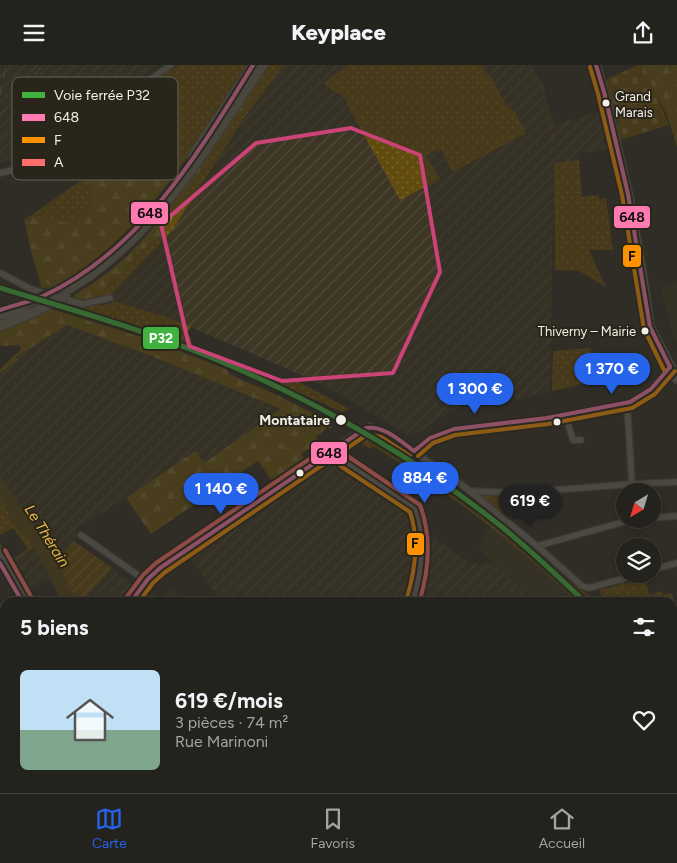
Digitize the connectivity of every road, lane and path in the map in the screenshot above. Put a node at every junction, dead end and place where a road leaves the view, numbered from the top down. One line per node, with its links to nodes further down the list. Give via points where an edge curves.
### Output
1 (171, 65): 5 (street)
2 (254, 65): 6 (main road)
3 (263, 65): 9 (main road, via 161,209 122,249 85,279)
4 (596, 65): 15 (street, via 629,198 650,327)
5 (154, 77)
6 (178, 176)
7 (175, 180): 9 (main road, via 144,219 102,260)
8 (0, 273): 10 (street, via 32,290 78,304)
9 (60, 294): 11 (main road)
10 (110, 298)
11 (27, 309): 12 (main road); 13 (main road); 14 (main road)
12 (0, 310)
13 (0, 315)
14 (0, 326)
15 (670, 367): 16 (street); 17 (street, via 651,389)
16 (677, 379)
17 (627, 403): 18 (street); 23 (street)
18 (565, 414): 19 (street, via 573,440); 21 (street, via 454,429 430,438)
19 (581, 440)
20 (333, 449): 21 (street, via 370,427 381,429); 36 (street, via 184,551); 41 (street, via 344,462 415,508 420,526 421,552)
21 (414, 451): 26 (street)
22 (677, 482): 24 (street)
23 (632, 483)
24 (654, 483)
25 (616, 485): 26 (street, via 517,493)
26 (469, 490): 31 (street)
27 (677, 516): 28 (street)
28 (661, 517)
29 (616, 524): 31 (street)
30 (81, 535): 36 (street)
31 (537, 546): 37 (street, via 584,588)
32 (0, 553): 39 (street)
33 (0, 563): 38 (street)
34 (677, 563): 35 (street)
35 (661, 567)
36 (146, 581): 40 (street)
37 (616, 581)
38 (20, 597)
39 (25, 597)
40 (134, 597)
41 (413, 597)

